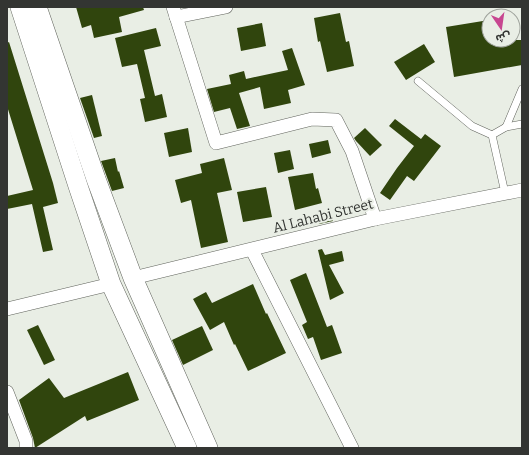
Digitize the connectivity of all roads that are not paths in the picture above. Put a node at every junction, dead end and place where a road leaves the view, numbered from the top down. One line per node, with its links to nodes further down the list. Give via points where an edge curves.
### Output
1 (20, 7): 15 (street)
2 (37, 7): 14 (street)
3 (226, 7): 4 (street)
4 (174, 12): 12 (street, via 216,143 312,119 336,120 352,151)
5 (418, 81): 9 (lane, via 472,126)
6 (522, 89): 8 (lane)
7 (522, 124): 8 (lane)
8 (506, 127): 9 (lane)
9 (492, 135): 11 (lane)
10 (522, 190): 11 (street, Al Lahabi Street)
11 (505, 193): 12 (street, Al Lahabi Street)
12 (375, 219): 13 (street, Al Lahabi Street)
13 (252, 250): 14 (street, Al Lahabi Street); 21 (street)
14 (133, 278): 15 (street); 20 (street)
15 (111, 284): 16 (street); 19 (street)
16 (7, 309)
17 (7, 392): 18 (street, via 26,441)
18 (26, 448)
19 (187, 448)
20 (208, 448)
21 (352, 448)

